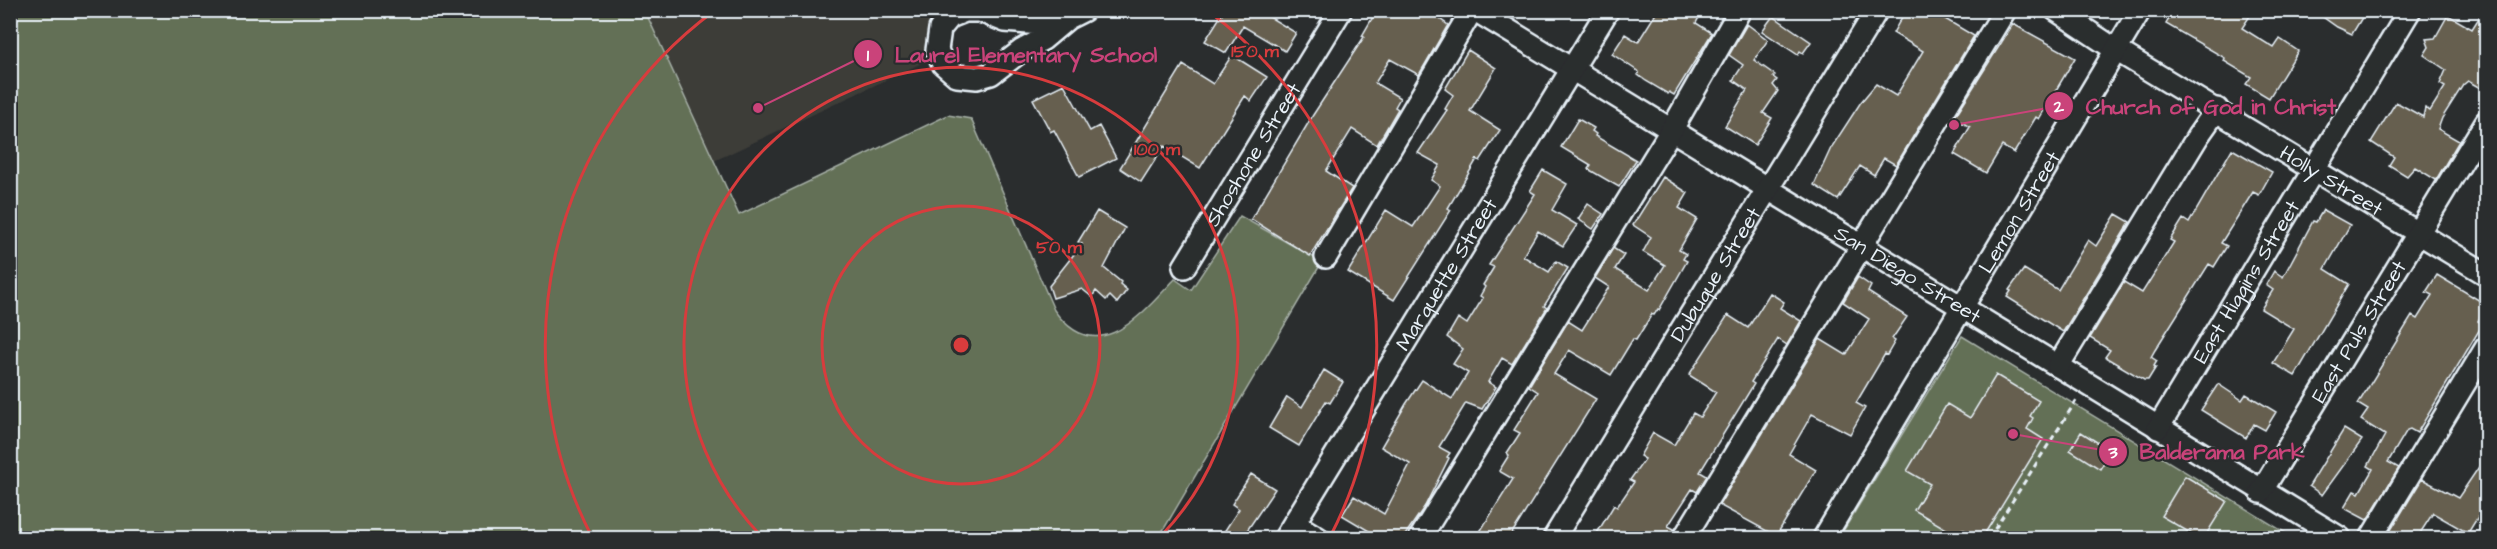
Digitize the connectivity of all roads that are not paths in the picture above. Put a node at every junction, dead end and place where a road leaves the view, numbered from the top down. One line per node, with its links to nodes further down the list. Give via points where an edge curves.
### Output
1 (1341, 10): 21 (street, Shoshone Street)
2 (1473, 10): 12 (street, San Diego Street); 20 (street)
3 (1608, 10): 12 (street, Marquette Street)
4 (1740, 10): 15 (street)
5 (1877, 10): 17 (street, Dubuque Street)
6 (2005, 10): 19 (street)
7 (2056, 10): 11 (street, Holly Street)
8 (2140, 10): 11 (street, Lemon Street)
9 (2410, 10): 16 (street, East Higgins Street)
10 (1076, 14): 10 (street, via 1040,24 1005,21 980,11 965,10 950,17 940,29 937,50 943,64 957,76 976,78 991,74)
11 (2116, 50): 13 (street, Holly Street); 23 (street, Lemon Street)
12 (1573, 70): 15 (street, San Diego Street); 28 (street, Marquette Street)
13 (2217, 109): 16 (street, Holly Street); 25 (street)
14 (2487, 122): 18 (street, East Puls Street)
15 (1672, 129): 17 (street, San Diego Street); 30 (street)
16 (2315, 169): 18 (street, Holly Street); 26 (street, East Higgins Street)
17 (1768, 189): 19 (street, San Diego Street); 31 (street, Dubuque Street)
18 (2419, 234): 22 (street, Holly Street); 27 (street, East Puls Street)
19 (1862, 247): 23 (street, San Diego Street); 32 (street)
20 (1326, 257)
21 (1184, 267)
22 (2487, 274)
23 (1964, 308): 25 (street, San Diego Street); 33 (street, Lemon Street)
24 (2487, 348): 35 (street)
25 (2058, 366): 26 (street, San Diego Street)
26 (2158, 428): 27 (street, San Diego Street)
27 (2261, 492): 34 (street, San Diego Street)
28 (1290, 531): 29 (street)
29 (1318, 538)
30 (1420, 538)
31 (1554, 538)
32 (1684, 538)
33 (1824, 538)
34 (2340, 538)
35 (2371, 538)

